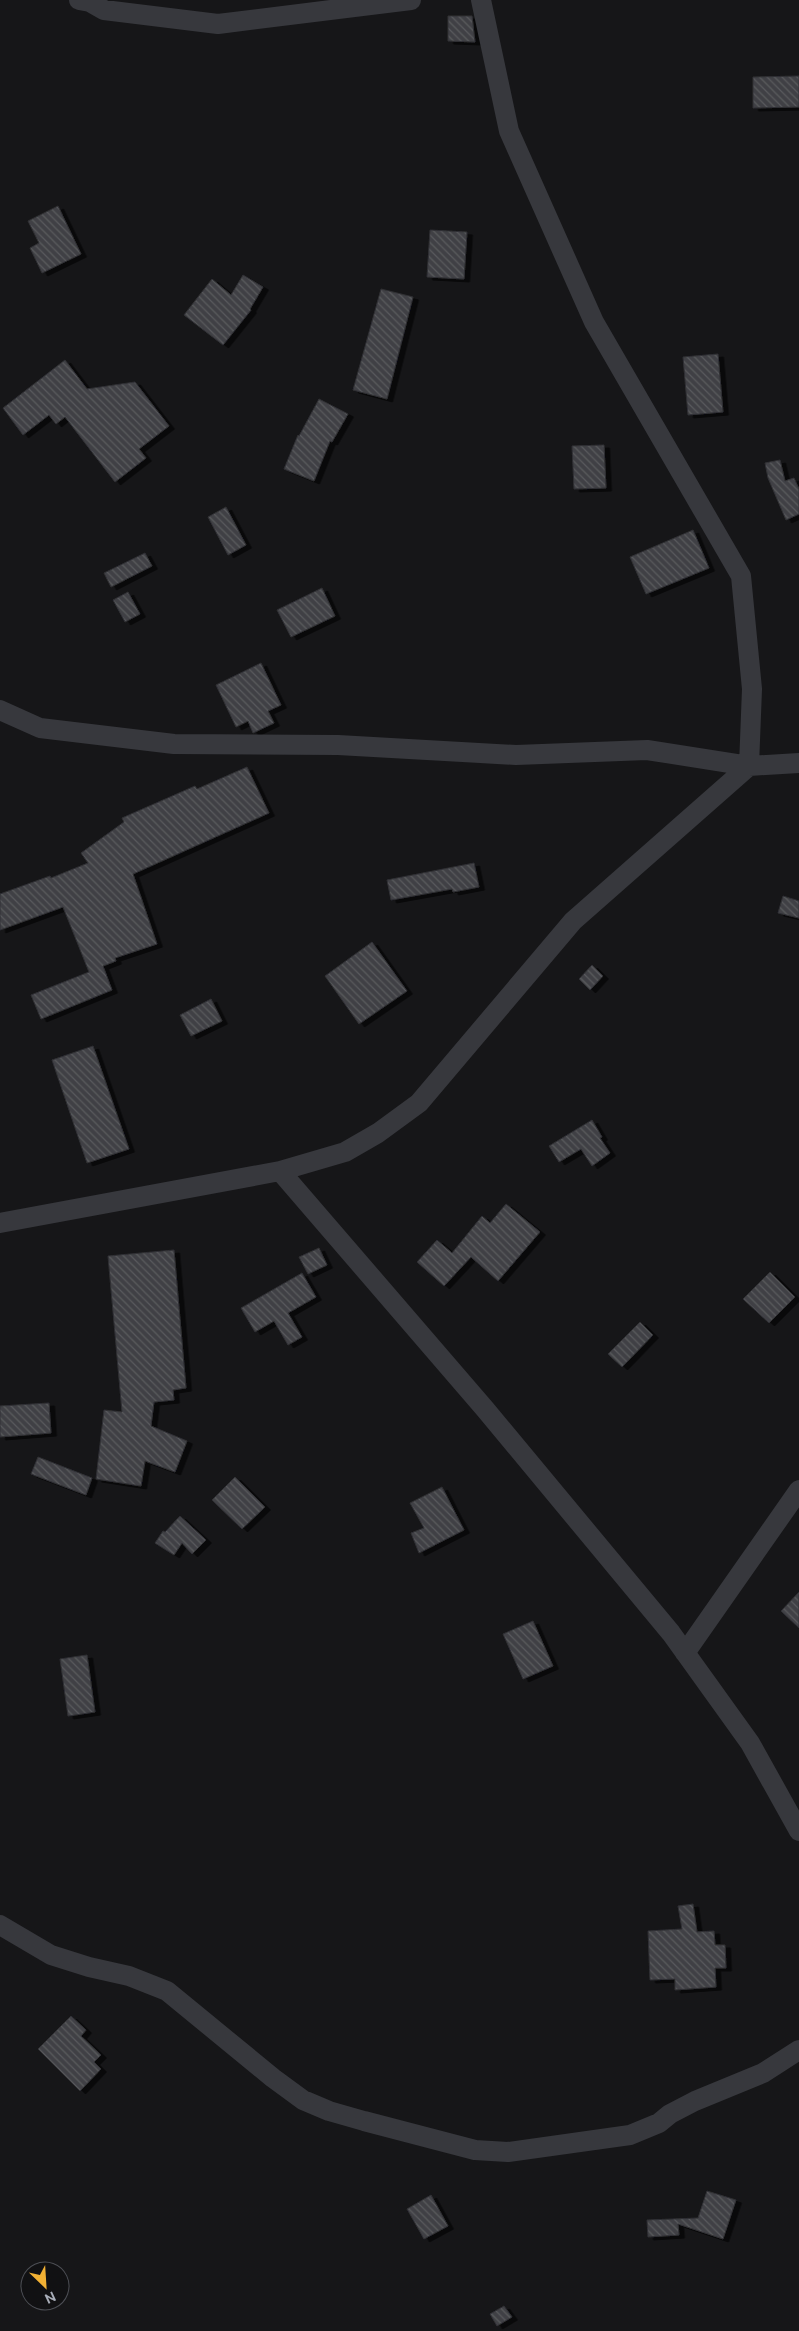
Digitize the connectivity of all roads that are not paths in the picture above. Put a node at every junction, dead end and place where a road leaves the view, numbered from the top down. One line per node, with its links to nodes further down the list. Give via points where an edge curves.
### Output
1 (79, 0): 2 (street, via 104,10 218,24)
2 (411, 0)
3 (482, 0): 6 (street, via 509,131 590,312 741,576 752,689)
4 (0, 710): 6 (street, via 40,728 174,744 338,745 516,755 647,750)
5 (799, 763): 6 (street)
6 (749, 766): 7 (street, via 574,921 419,1103 345,1152)
7 (280, 1171): 8 (street); 10 (street, via 479,1402)
8 (0, 1223)
9 (799, 1490): 10 (street)
10 (685, 1653): 11 (street, via 750,1743)
11 (799, 1831)
12 (0, 1925): 13 (street, via 51,1955 129,1976 167,1991 303,2100 329,2111 476,2150 508,2152 630,2135 659,2123 695,2101 763,2073)
13 (799, 2050)

